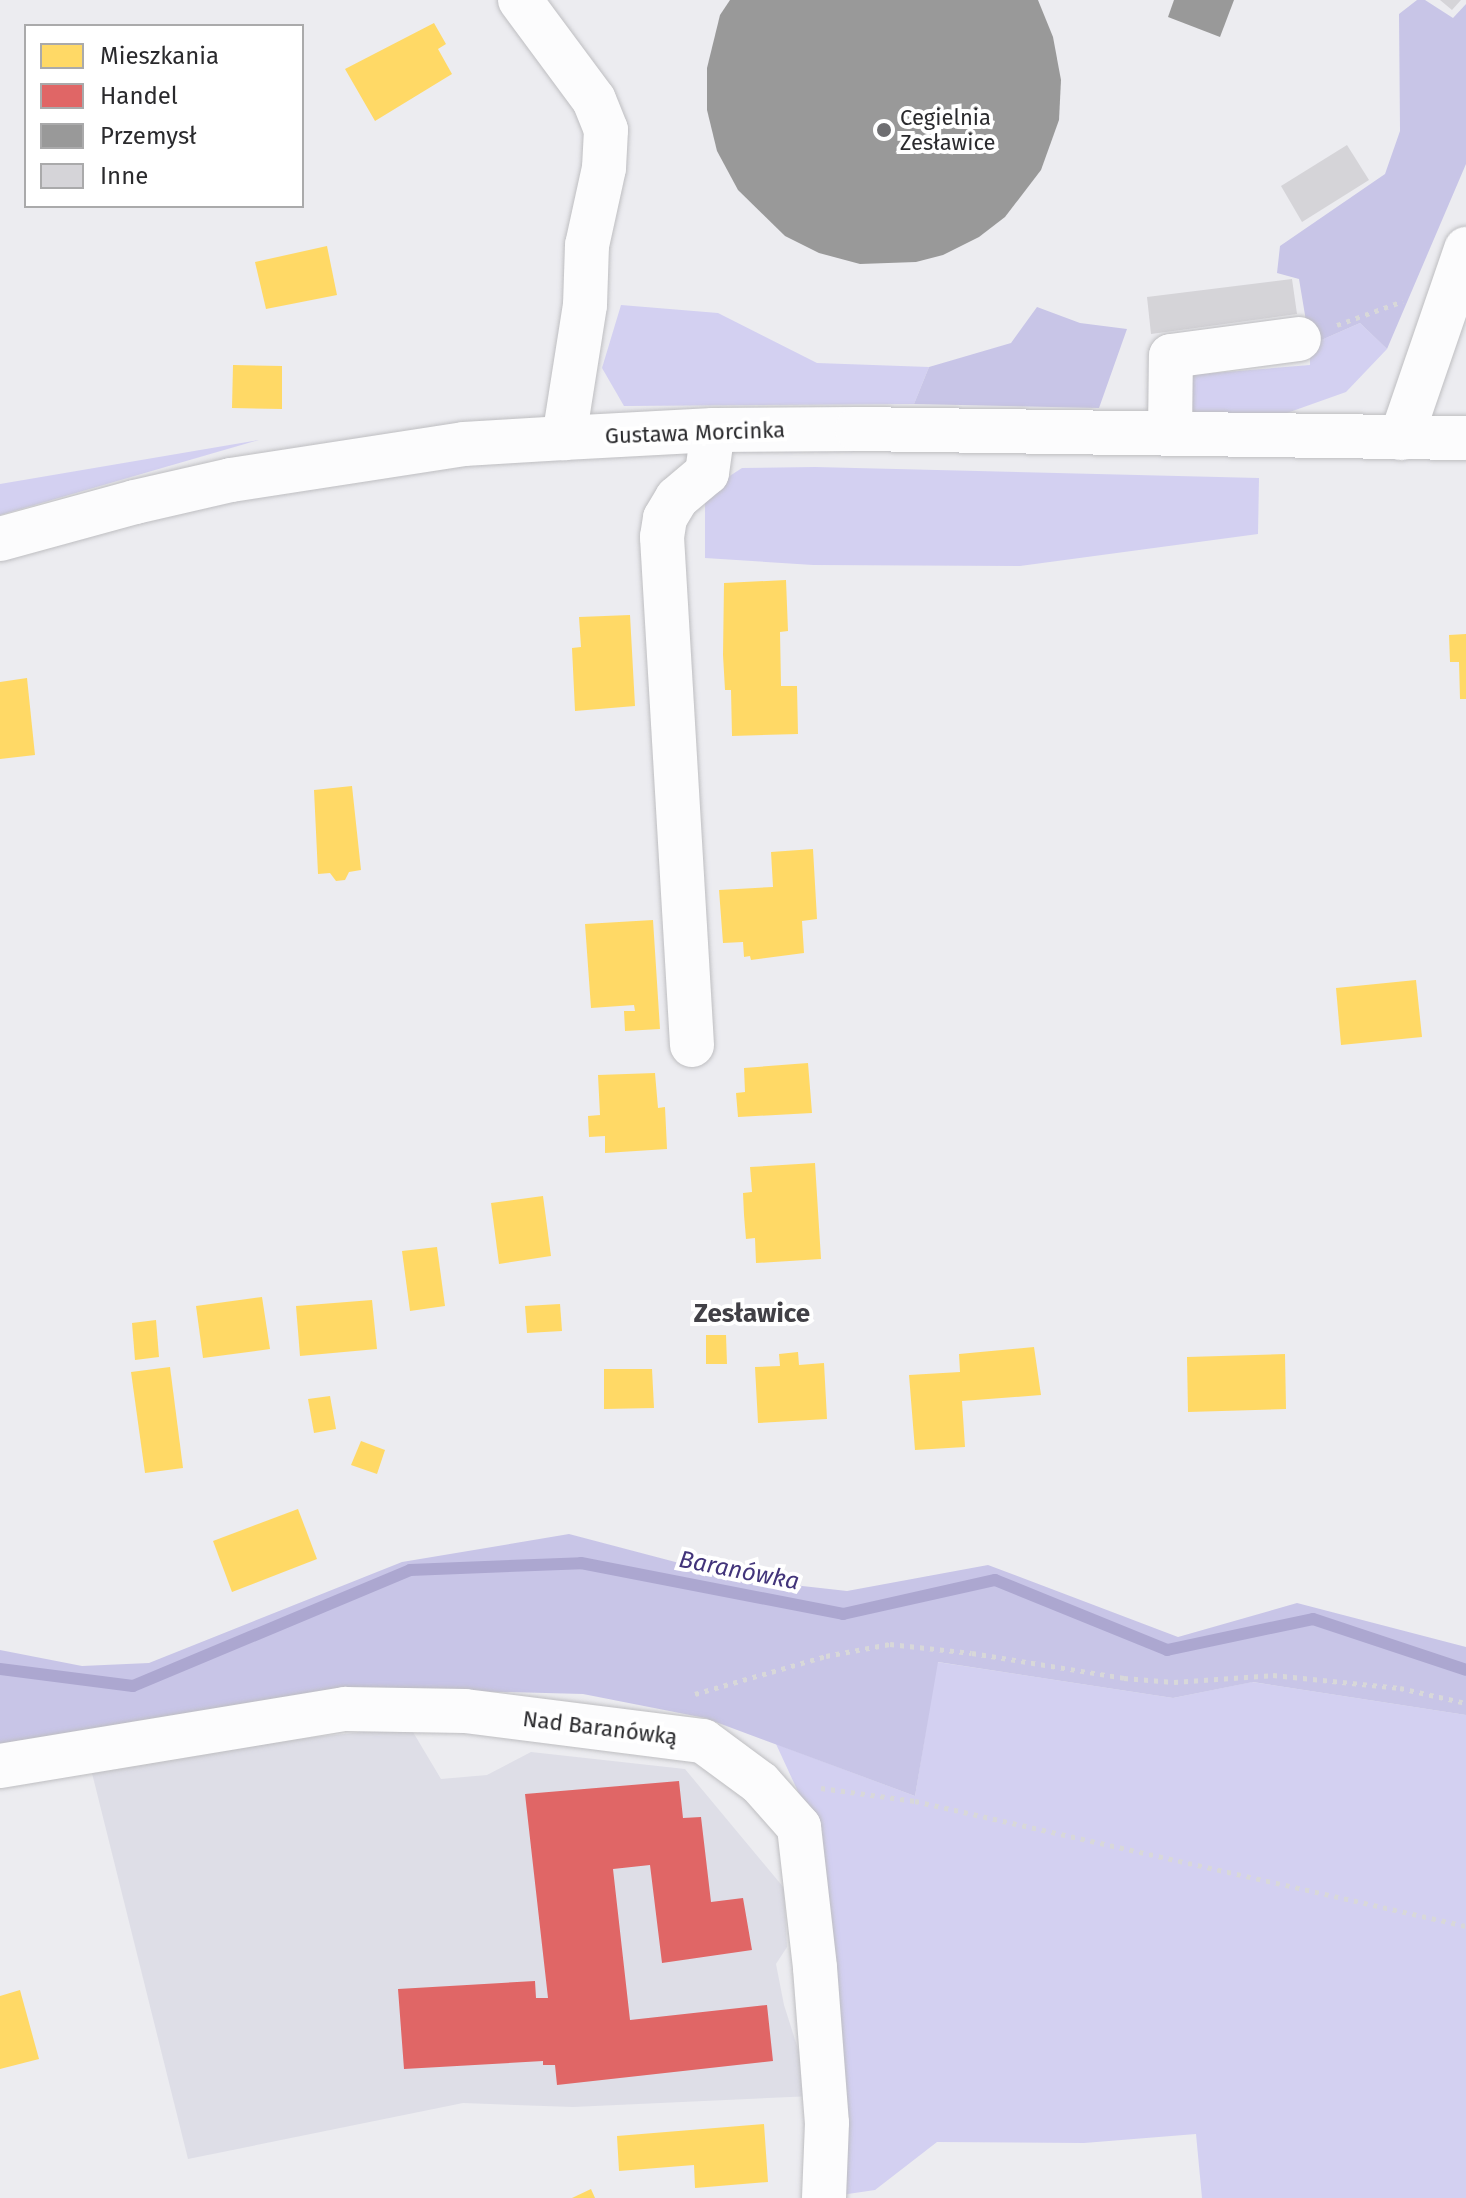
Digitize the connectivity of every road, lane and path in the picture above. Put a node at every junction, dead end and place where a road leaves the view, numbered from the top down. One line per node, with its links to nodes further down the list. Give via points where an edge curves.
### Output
1 (520, 0): 7 (street, via 594,100 606,130)
2 (1462, 269): 8 (street)
3 (1408, 300): 4 (path)
4 (1299, 339): 6 (street, via 1171,356)
5 (713, 430): 6 (street, Gustawa Morcinka); 7 (street, Gustawa Morcinka); 11 (street, via 707,473 677,498 665,518 662,537)
6 (1170, 433): 8 (street, Gustawa Morcinka)
7 (564, 438): 10 (street, Gustawa Morcinka, via 464,444 231,480)
8 (1401, 438): 9 (street, Gustawa Morcinka)
9 (1466, 438)
10 (0, 539)
11 (692, 1045)
12 (683, 1698): 13 (path, via 826,1656 890,1644 1124,1678 1174,1682 1273,1675 1400,1688)
13 (1466, 1703)
14 (0, 1766): 15 (street, Nad Baranówką, via 345,1709 465,1711 703,1741)
15 (760, 1783): 16 (path, via 915,1801); 17 (street, Nad Baranówką, via 799,1827 827,2123)
16 (1466, 1926)
17 (824, 2198)

